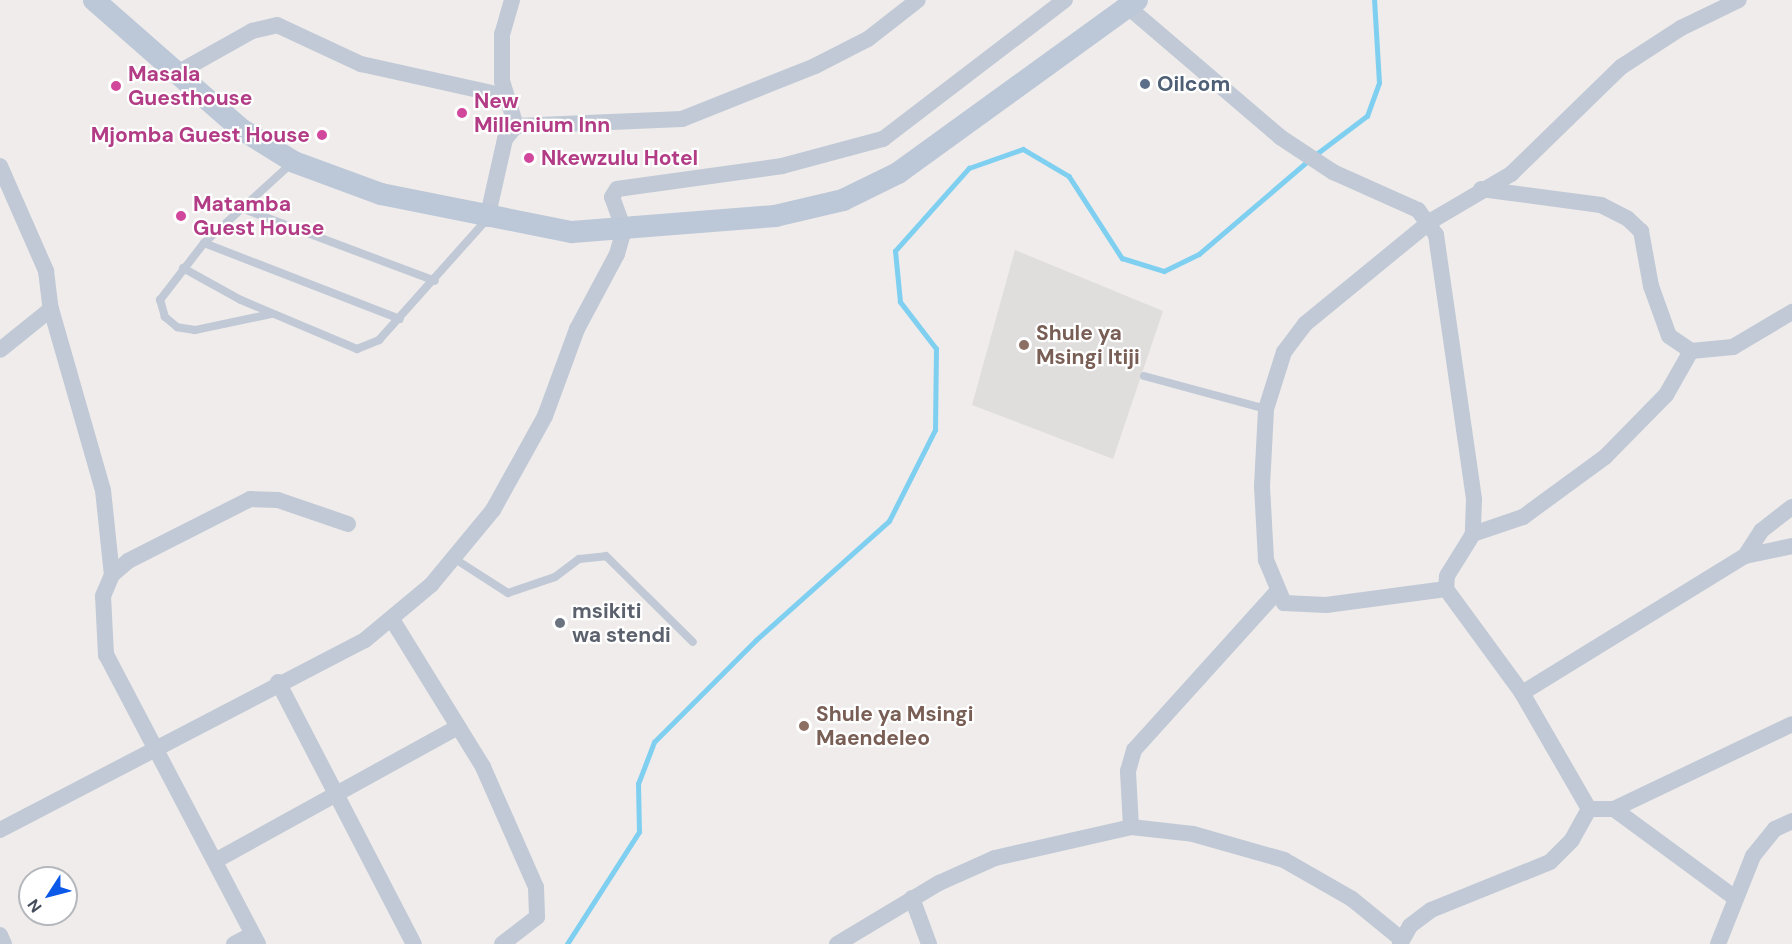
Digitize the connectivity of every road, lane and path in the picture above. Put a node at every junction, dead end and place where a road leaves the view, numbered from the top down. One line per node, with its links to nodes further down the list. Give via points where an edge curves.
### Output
1 (94, 0): 7 (main road)
2 (512, 0): 8 (street, via 502,34)
3 (918, 0): 9 (street, via 868,39 816,66 681,119)
4 (1065, 0): 16 (street, via 883,139 782,166 617,189 612,197)
5 (1738, 0): 12 (street, via 1681,27 1621,67 1510,174)
6 (1132, 3): 15 (street, via 1280,137 1333,172 1418,210); 16 (main road, via 898,174 843,200 775,216)
7 (178, 72): 8 (street, via 252,31 277,25 361,64); 10 (main road, via 241,129)
8 (505, 96): 9 (street)
9 (516, 126): 14 (street, via 506,139)
10 (294, 162): 13 (lane); 14 (main road, via 381,194)
11 (0, 166): 20 (street, via 46,271)
12 (1480, 189): 15 (street); 25 (street, via 1601,205 1628,219 1644,241 1651,286 1669,336)
13 (241, 207): 17 (lane); 19 (lane)
14 (487, 219): 16 (main road, via 572,232); 19 (lane)
15 (1431, 221): 27 (street, via 1305,324 1273,375); 30 (street, via 1453,341 1474,499)
16 (624, 230): 33 (street, via 526,455)
17 (204, 243): 18 (lane); 23 (lane)
18 (183, 268): 22 (lane); 22 (lane, via 160,300 165,316 177,327 195,330)
19 (435, 281): 23 (lane)
20 (51, 309): 24 (street); 34 (street, via 103,490)
21 (1792, 312): 25 (street, via 1732,347)
22 (272, 314): 23 (lane, via 357,349 379,340)
23 (400, 319)
24 (0, 350)
25 (1691, 351): 30 (street, via 1666,395 1605,457 1523,517)
26 (1144, 376): 27 (lane)
27 (1266, 409): 36 (street, via 1263,528 1270,579)
28 (1792, 507): 32 (street, via 1761,531)
29 (348, 524): 34 (street, via 278,500 250,499 128,561)
30 (1473, 534): 35 (street, via 1446,576)
31 (1792, 546): 32 (street)
32 (1745, 556): 40 (street)
33 (455, 559): 37 (street); 38 (lane, via 508,593 555,577 579,559 606,556)
34 (111, 575): 43 (street, via 102,608 106,656)
35 (1446, 589): 36 (street, via 1298,606 1284,603); 40 (street)
36 (1277, 592): 48 (street, via 1134,750 1128,771)
37 (393, 621): 39 (street, via 331,659); 42 (street)
38 (693, 642)
39 (278, 682): 43 (street); 44 (street)
40 (1522, 693): 45 (street)
41 (1792, 724): 46 (street)
42 (458, 727): 44 (street); 59 (street, via 483,767 536,887 537,917)
43 (157, 751): 49 (street); 50 (street)
44 (337, 794): 50 (street); 58 (street)
45 (1589, 809): 46 (street); 55 (street, via 1572,840 1550,862 1431,910)
46 (1614, 809): 51 (street)
47 (1792, 820): 51 (street, via 1775,829 1753,856)
48 (1131, 827): 52 (street, via 995,858); 55 (street, via 1193,834 1284,860 1352,899)
49 (0, 830)
50 (215, 861): 54 (street)
51 (1734, 897): 62 (street)
52 (912, 898): 60 (street); 61 (street)
53 (0, 935): 56 (street)
54 (256, 939): 57 (street)
55 (1400, 942)
56 (4, 944)
57 (234, 944)
58 (414, 944)
59 (502, 944)
60 (837, 944)
61 (929, 944)
62 (1718, 944)

